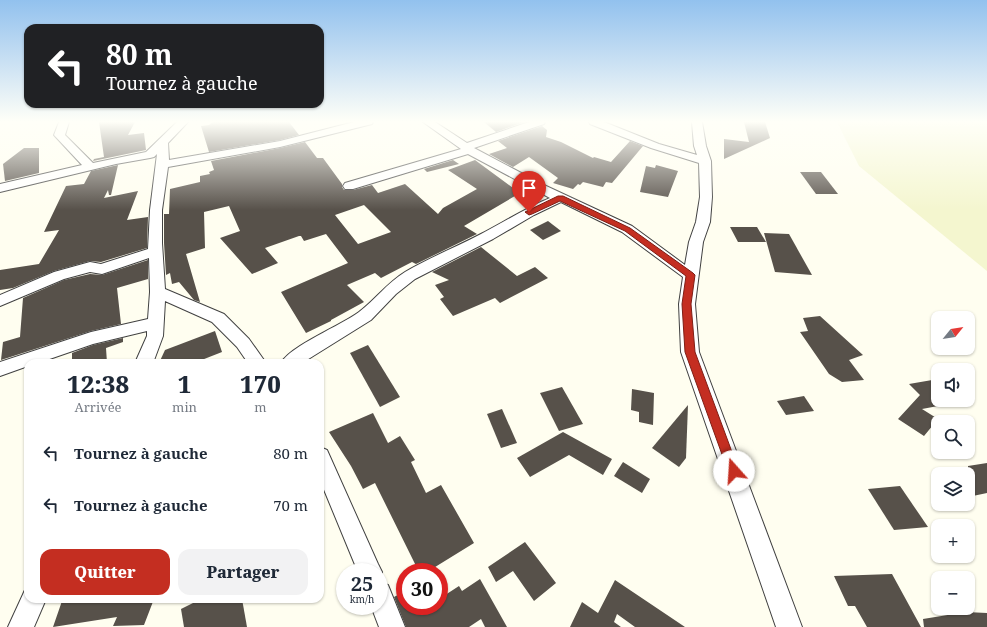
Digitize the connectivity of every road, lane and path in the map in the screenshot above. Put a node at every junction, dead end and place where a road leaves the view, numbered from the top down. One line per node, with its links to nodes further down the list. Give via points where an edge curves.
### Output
1 (75, 151): 12 (street)
2 (154, 151): 10 (street, via 150,155)
3 (163, 151): 11 (street)
4 (233, 151): 11 (street)
5 (461, 151): 13 (street)
6 (472, 151): 15 (street)
7 (674, 151): 9 (street)
8 (702, 151): 9 (street)
9 (705, 160): 17 (street, via 706,198 703,222 696,242)
10 (116, 161): 11 (street); 12 (street)
11 (163, 162): 16 (street, via 156,210)
12 (91, 168): 14 (street)
13 (349, 186)
14 (0, 188)
15 (560, 198): 17 (street, via 628,229); 24 (street, via 410,276 391,290 365,316)
16 (156, 251): 18 (street); 19 (street, via 102,269 90,267 59,275)
17 (690, 275): 33 (street, via 687,304 690,352)
18 (158, 292): 20 (street); 23 (street, via 218,318 243,343)
19 (0, 301)
20 (156, 323): 21 (street, via 91,338); 22 (street, via 155,336)
21 (29, 359)
22 (146, 359)
23 (254, 359)
24 (295, 359)
25 (24, 361): 26 (street)
26 (0, 369)
27 (324, 465): 28 (street)
28 (366, 563)
29 (32, 603): 31 (street)
30 (387, 615): 32 (street)
31 (21, 627)
32 (392, 627)
33 (788, 627)

